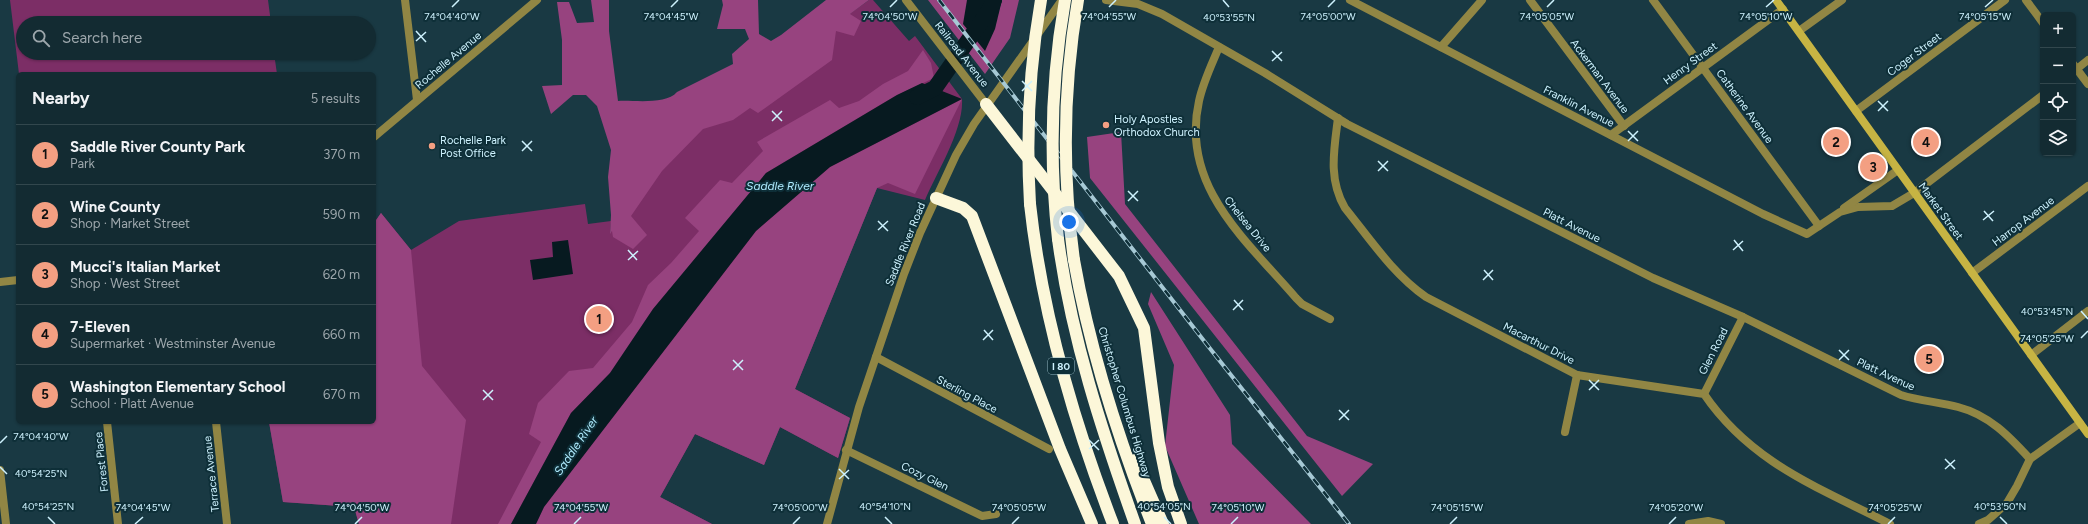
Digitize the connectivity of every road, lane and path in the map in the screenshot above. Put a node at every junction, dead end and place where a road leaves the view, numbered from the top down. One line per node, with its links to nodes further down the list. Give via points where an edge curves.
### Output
1 (405, 0): 27 (street)
2 (537, 0): 27 (street, Rochelle Avenue)
3 (906, 0): 28 (street, Railroad Avenue)
4 (1041, 0): 66 (highway, I 80, bridge, via 1030,89 1028,153 1030,204 1037,262 1055,345 1076,417)
5 (1064, 0): 28 (street, Saddle River Road); 67 (highway, I 80, bridge, via 1052,116 1053,181 1058,239 1081,356)
6 (1078, 0): 49 (highway, Christopher Columbus Highway, bridge, via 1070,56 1066,117 1066,180 1074,260 1085,316)
7 (1106, 0): 19 (street, Platt Avenue, via 1141,5 1162,14)
8 (1350, 0): 20 (street, Franklin Avenue)
9 (1482, 0): 20 (street)
10 (1530, 0): 31 (street, Ackerman Avenue)
11 (1653, 0): 23 (street, Catherine Avenue)
12 (1776, 0): 16 (main road, Market Street)
13 (1842, 0): 18 (street)
14 (2005, 0): 29 (street, Coger Street)
15 (2026, 0): 17 (street)
16 (1783, 9): 18 (main road, Market Street); 23 (street, Henry Street)
17 (2040, 19)
18 (1799, 31): 29 (main road, Market Street)
19 (1219, 47): 30 (street, Platt Avenue); 45 (street, Chelsea Drive, via 1199,100 1196,118 1197,154 1205,182 1222,212 1296,298)
20 (1441, 47): 33 (street, Franklin Avenue)
21 (2088, 60): 22 (street)
22 (2076, 67)
23 (1703, 68): 31 (street, Henry Street); 39 (street, Catherine Avenue)
24 (2076, 70): 25 (street)
25 (2088, 84)
26 (2040, 97): 36 (street)
27 (417, 100): 32 (street, Rochelle Avenue)
28 (986, 104): 37 (street, Saddle River Road, via 956,155); 70 (highway, via 1119,276 1134,306 1144,328 1159,443 1168,487)
29 (1856, 111): 34 (main road, Market Street)
30 (1338, 118): 44 (street, Platt Avenue, via 1653,278); 48 (street, Macarthur Drive, via 1333,162 1337,192 1345,208 1398,273 1426,297)
31 (1624, 126): 33 (street, Henry Street)
32 (376, 135)
33 (1611, 135): 39 (street, Franklin Avenue, via 1806,234)
34 (1898, 170): 36 (main road, Market Street); 38 (street)
35 (2088, 186): 40 (street, Harrop Avenue)
36 (1914, 193): 38 (street, via 1892,206 1858,207); 40 (main road, Market Street)
37 (936, 198): 47 (street, Saddle River Road, via 904,274); 65 (highway, via 963,208 972,216 1060,449)
38 (1837, 214): 39 (street)
39 (1819, 226)
40 (1972, 273): 46 (main road, Market Street)
41 (16, 280): 42 (street)
42 (0, 282)
43 (2088, 311): 46 (street)
44 (1743, 317): 50 (street, Glen Road); 58 (street, Platt Avenue, via 1901,395 1915,400 1959,407 1975,413 2003,430)
45 (1330, 319)
46 (2031, 355): 51 (main road, Market Street)
47 (876, 357): 56 (street, Sterling Place); 57 (street, Saddle River Road)
48 (1577, 375): 50 (street, Macarthur Drive); 54 (street)
49 (1105, 389): 68 (highway, Christopher Columbus Highway, via 1124,451); 69 (highway)
50 (1704, 394): 73 (street, via 1728,426 1759,454)
51 (2080, 423): 55 (main road, Market Street); 58 (street)
52 (108, 424): 62 (street, Forest Place)
53 (216, 424): 63 (street, Terrace Avenue)
54 (1565, 432)
55 (2088, 434)
56 (1049, 449)
57 (846, 450): 60 (street, Cozy Glen, via 982,516); 64 (street, Saddle River Road)
58 (2030, 459): 74 (street, via 2007,503 1988,520)
59 (0, 470): 61 (street)
60 (996, 514)
61 (6, 524)
62 (118, 524)
63 (227, 524)
64 (827, 524)
65 (1092, 524)
66 (1113, 524)
67 (1135, 524)
68 (1152, 524)
69 (1163, 524)
70 (1181, 524)
71 (1689, 524): 72 (street, via 1708,521)
72 (1721, 524)
73 (1890, 524)
74 (1979, 524)

